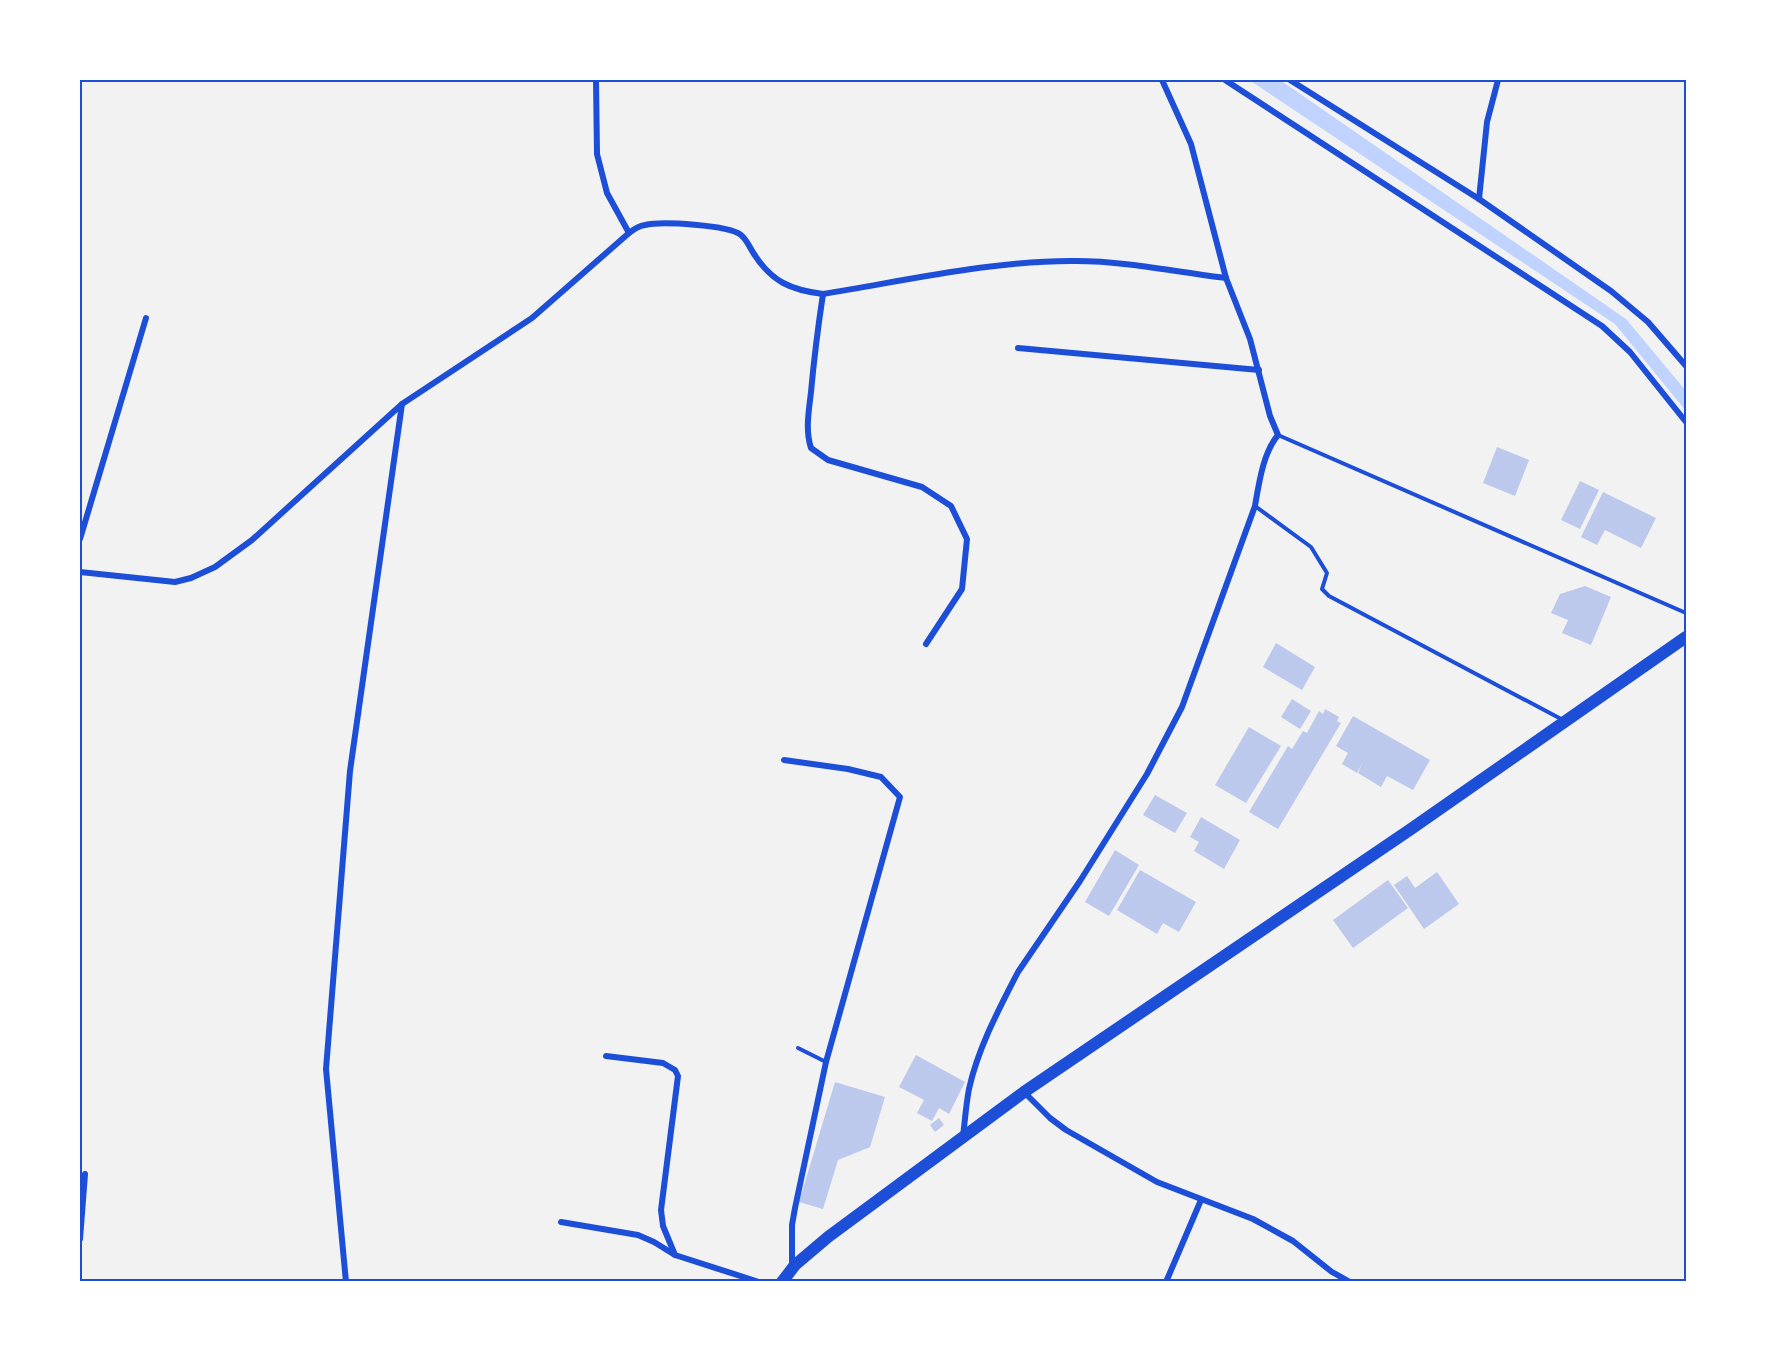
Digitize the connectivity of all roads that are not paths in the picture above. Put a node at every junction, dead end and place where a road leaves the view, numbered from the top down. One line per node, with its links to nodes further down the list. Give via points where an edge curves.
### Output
1 (596, 80): 7 (street, via 597,154 607,193)
2 (1162, 80): 8 (street, via 1191,144)
3 (1225, 80): 15 (street, via 1602,326 1630,352)
4 (1290, 80): 6 (street)
5 (1498, 80): 6 (street, via 1487,122)
6 (1479, 199): 12 (street, via 1621,298)
7 (628, 233): 9 (street, via 648,224 727,229 741,235 773,278 804,292); 14 (street, via 532,318)
8 (1226, 278): 9 (street, via 1062,261 973,270); 13 (street)
9 (823, 294): 22 (street, via 808,418 811,448 834,462 922,487 951,506 967,539 962,589)
10 (146, 318): 18 (street)
11 (1018, 348): 13 (street)
12 (1686, 366)
13 (1259, 370): 16 (street)
14 (402, 404): 19 (street, via 252,540 204,573 168,582); 36 (street, via 350,771 326,1069)
15 (1686, 422)
16 (1278, 435): 17 (street, via 1271,444); 20 (lane)
17 (1256, 506): 23 (lane, via 1311,547 1327,573 1322,588 1329,596); 29 (street, via 1182,707 1117,823 1018,972 985,1039 969,1091)
18 (80, 539)
19 (80, 572)
20 (1686, 613)
21 (1686, 637): 23 (main road)
22 (926, 644)
23 (1564, 720): 28 (main road)
24 (784, 760): 27 (street, via 881,777 900,797)
25 (798, 1048): 27 (lane)
26 (606, 1056): 34 (street, via 663,1063 678,1076 661,1210)
27 (825, 1062): 35 (street, via 792,1225)
28 (1024, 1092): 29 (main road); 31 (street, via 1066,1130 1157,1182)
29 (963, 1139): 35 (main road, via 861,1211)
30 (85, 1174): 33 (street)
31 (1201, 1200): 39 (street); 40 (street, via 1243,1215 1293,1241)
32 (561, 1222): 34 (street, via 638,1235)
33 (80, 1239)
34 (675, 1255): 37 (street)
35 (792, 1269): 38 (main road)
36 (346, 1281)
37 (759, 1281)
38 (782, 1281)
39 (1166, 1281)
40 (1350, 1281)

